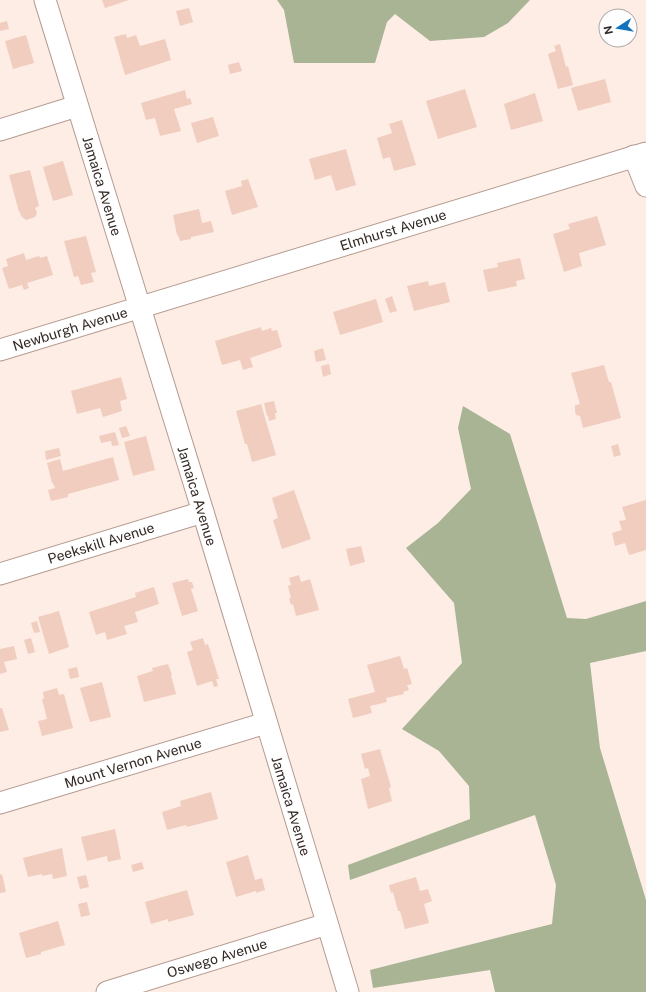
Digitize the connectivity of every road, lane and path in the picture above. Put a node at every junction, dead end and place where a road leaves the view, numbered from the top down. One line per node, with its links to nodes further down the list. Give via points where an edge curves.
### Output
1 (45, 0): 2 (street, Jamaica Avenue)
2 (77, 106): 3 (street); 6 (street, Jamaica Avenue)
3 (0, 130)
4 (640, 155): 5 (street); 6 (street, Elmhurst Avenue)
5 (646, 186)
6 (140, 307): 7 (street, Newburgh Avenue); 8 (street, Jamaica Avenue)
7 (0, 350)
8 (203, 512): 9 (street, Peekskill Avenue); 10 (street, Jamaica Avenue)
9 (0, 574)
10 (266, 723): 11 (street, Mount Vernon Avenue); 12 (street, Jamaica Avenue)
11 (0, 803)
12 (327, 924): 13 (street, Oswego Avenue); 14 (street, Jamaica Avenue)
13 (107, 992)
14 (348, 992)

